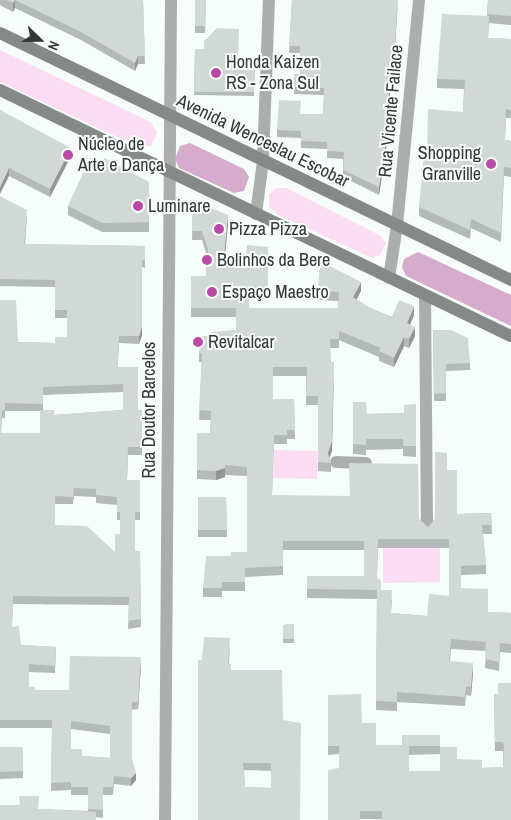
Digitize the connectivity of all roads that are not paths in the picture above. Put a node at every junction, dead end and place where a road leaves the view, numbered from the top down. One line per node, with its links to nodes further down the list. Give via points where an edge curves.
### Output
1 (171, 0): 6 (street, Rua Doutor Barcelos)
2 (269, 0): 7 (street)
3 (419, 0): 10 (street, Rua Vicente Failace)
4 (0, 34): 6 (main road, Avenida Wenceslau Escobar)
5 (0, 90): 8 (main road)
6 (170, 115): 7 (main road, Avenida Wenceslau Escobar); 8 (street, Rua Doutor Barcelos)
7 (264, 161): 9 (street); 10 (main road, Avenida Wenceslau Escobar)
8 (168, 172): 9 (main road); 20 (street, Rua Doutor Barcelos)
9 (256, 214): 11 (main road)
10 (397, 225): 11 (street, Rua Vicente Failace); 12 (main road, Avenida Wenceslau Escobar)
11 (389, 278): 13 (main road)
12 (511, 280)
13 (425, 295): 14 (main road); 18 (street)
14 (511, 336)
15 (336, 462): 16 (street)
16 (381, 464)
17 (408, 464): 18 (street)
18 (426, 465): 19 (street)
19 (427, 528)
20 (166, 820)

